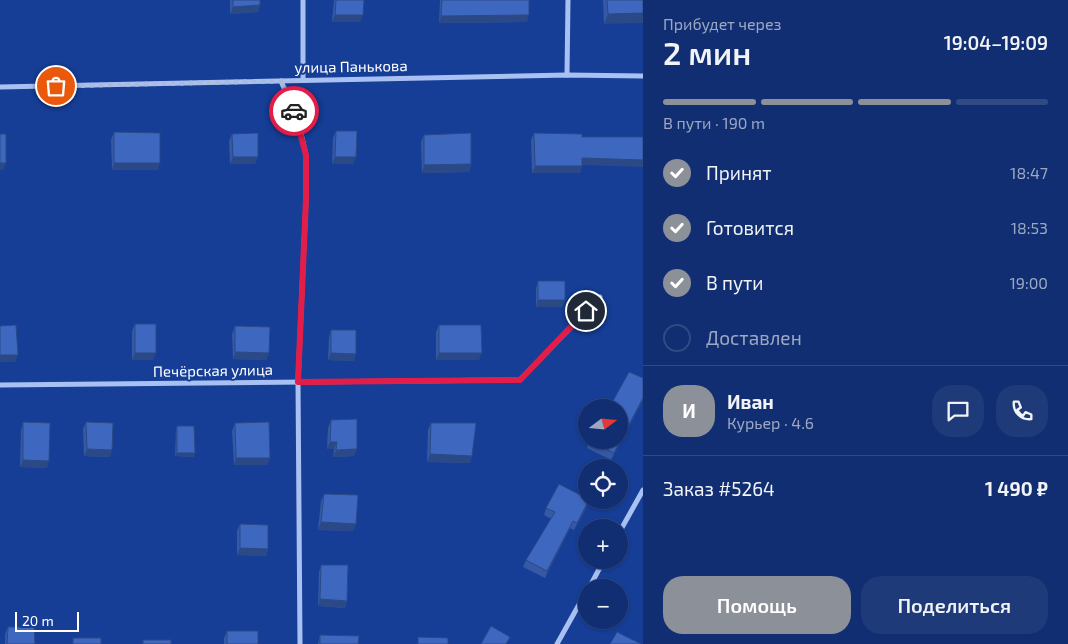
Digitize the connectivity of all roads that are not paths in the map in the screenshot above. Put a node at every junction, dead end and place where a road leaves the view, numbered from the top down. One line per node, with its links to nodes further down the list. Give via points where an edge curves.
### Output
1 (303, 0): 5 (street)
2 (568, 0): 3 (street)
3 (567, 75): 4 (street, улица Панькова); 5 (street, улица Панькова)
4 (643, 76)
5 (303, 80): 6 (street, улица Панькова)
6 (282, 81): 7 (street, улица Панькова); 9 (street, via 298,121 306,155)
7 (0, 87)
8 (600, 297): 9 (street, Печёрская улица, via 520,380)
9 (298, 382): 10 (street, Печёрская улица); 14 (street)
10 (0, 385)
11 (643, 490): 12 (street)
12 (627, 519)
13 (578, 606): 15 (street)
14 (300, 644)
15 (557, 644)

